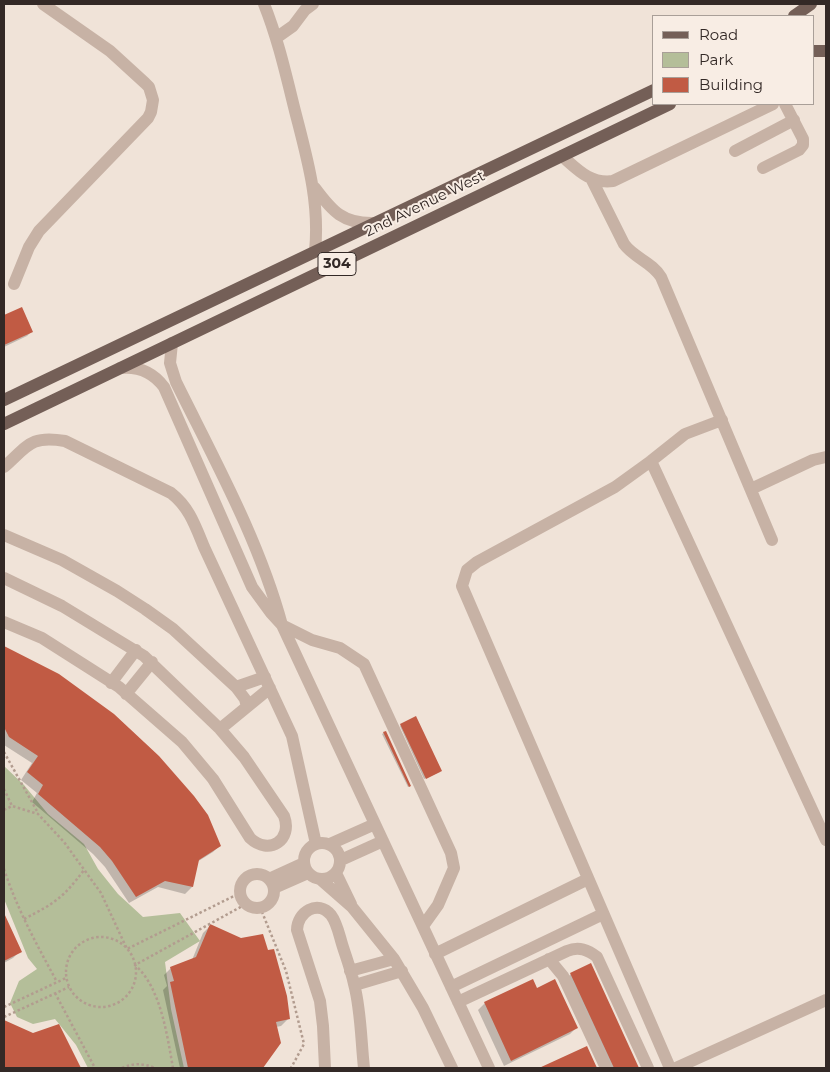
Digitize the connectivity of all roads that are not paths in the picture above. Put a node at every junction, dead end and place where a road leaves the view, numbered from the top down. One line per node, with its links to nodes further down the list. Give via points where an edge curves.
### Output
1 (44, 4): 19 (lane, via 110,51 145,83 152,94 153,106 148,118 39,231 24,256)
2 (264, 4): 6 (lane)
3 (313, 4): 6 (lane, via 293,26)
4 (811, 4): 5 (main road)
5 (795, 15)
6 (276, 38): 16 (lane)
7 (652, 91): 17 (main road, 2nd Avenue West / 304)
8 (668, 105): 13 (main road, 2nd Avenue West / 304)
9 (771, 105): 15 (lane, via 619,178 606,182)
10 (786, 105): 11 (lane)
11 (794, 120): 12 (lane); 14 (lane, via 803,139 801,148)
12 (735, 151)
13 (562, 156): 15 (lane); 20 (main road, 2nd Avenue West / 304)
14 (763, 168)
15 (592, 180): 24 (lane, via 624,244 662,277)
16 (314, 186): 17 (lane, via 332,210 341,216 351,221); 18 (lane)
17 (374, 223): 18 (main road, 2nd Avenue West / 304)
18 (315, 251): 23 (main road, 2nd Avenue West / 304)
19 (14, 284)
20 (172, 343): 21 (main road, 2nd Avenue West / 304); 22 (lane)
21 (120, 368): 22 (lane, via 145,371); 25 (main road, 2nd Avenue West / 304)
22 (170, 384): 30 (lane); 33 (lane)
23 (4, 400)
24 (722, 420): 27 (lane, via 685,434); 29 (lane)
25 (4, 424)
26 (826, 456): 29 (lane)
27 (651, 461): 46 (lane); 54 (lane, via 615,487 477,562 468,570 462,586)
28 (4, 467): 40 (lane, via 26,447 47,438 65,442 176,497 193,519)
29 (751, 489): 32 (lane)
30 (250, 534): 33 (lane); 36 (lane)
31 (4, 535): 41 (lane, via 62,560 145,609 173,629)
32 (772, 540)
33 (234, 543): 36 (lane, via 252,587)
34 (4, 578): 37 (lane, via 62,606)
35 (4, 622): 39 (lane, via 42,638)
36 (282, 625): 45 (lane); 58 (lane, via 312,640 340,648 364,664 389,716 451,853 454,868 438,905)
37 (136, 650): 38 (lane); 39 (lane)
38 (152, 662): 42 (lane); 44 (lane)
39 (111, 682): 42 (lane)
40 (267, 682): 41 (lane); 43 (lane); 48 (lane, via 292,736)
41 (236, 687): 43 (lane)
42 (126, 694): 44 (lane, via 182,742 213,779 255,843 270,846 277,843 286,830 284,816 244,757)
43 (247, 707): 44 (lane)
44 (220, 729)
45 (375, 824): 47 (lane); 49 (lane)
46 (826, 840)
47 (383, 841): 50 (lane); 58 (lane)
48 (316, 844): 49 (lane); 51 (lane, via 307,851)
49 (330, 844): 50 (lane, via 338,851)
50 (341, 860): 52 (lane)
51 (306, 868): 53 (lane, via 313,877); 55 (lane)
52 (336, 873): 53 (lane); 56 (lane)
53 (320, 879): 56 (lane)
54 (588, 880): 57 (lane); 59 (lane)
55 (272, 884): 55 (lane, via 274,894 266,905 253,907 243,899 242,881 252,874 259,874)
56 (352, 907): 60 (lane)
57 (603, 914): 65 (lane); 74 (lane)
58 (423, 926): 59 (lane)
59 (435, 954): 65 (lane)
60 (394, 959): 62 (lane); 63 (lane)
61 (549, 959): 67 (lane); 72 (lane, via 563,976); 73 (lane, via 573,948 587,949 597,957)
62 (350, 971): 64 (lane); 68 (lane, via 336,924 329,913 312,908 302,913 297,930 320,1001)
63 (402, 971): 64 (lane); 70 (lane)
64 (355, 985): 69 (lane)
65 (451, 987): 67 (lane)
66 (826, 1000): 75 (lane)
67 (458, 1002): 71 (lane)
68 (326, 1068)
69 (364, 1068)
70 (452, 1068)
71 (489, 1068)
72 (606, 1068)
73 (648, 1068)
74 (670, 1068)
75 (676, 1068)

